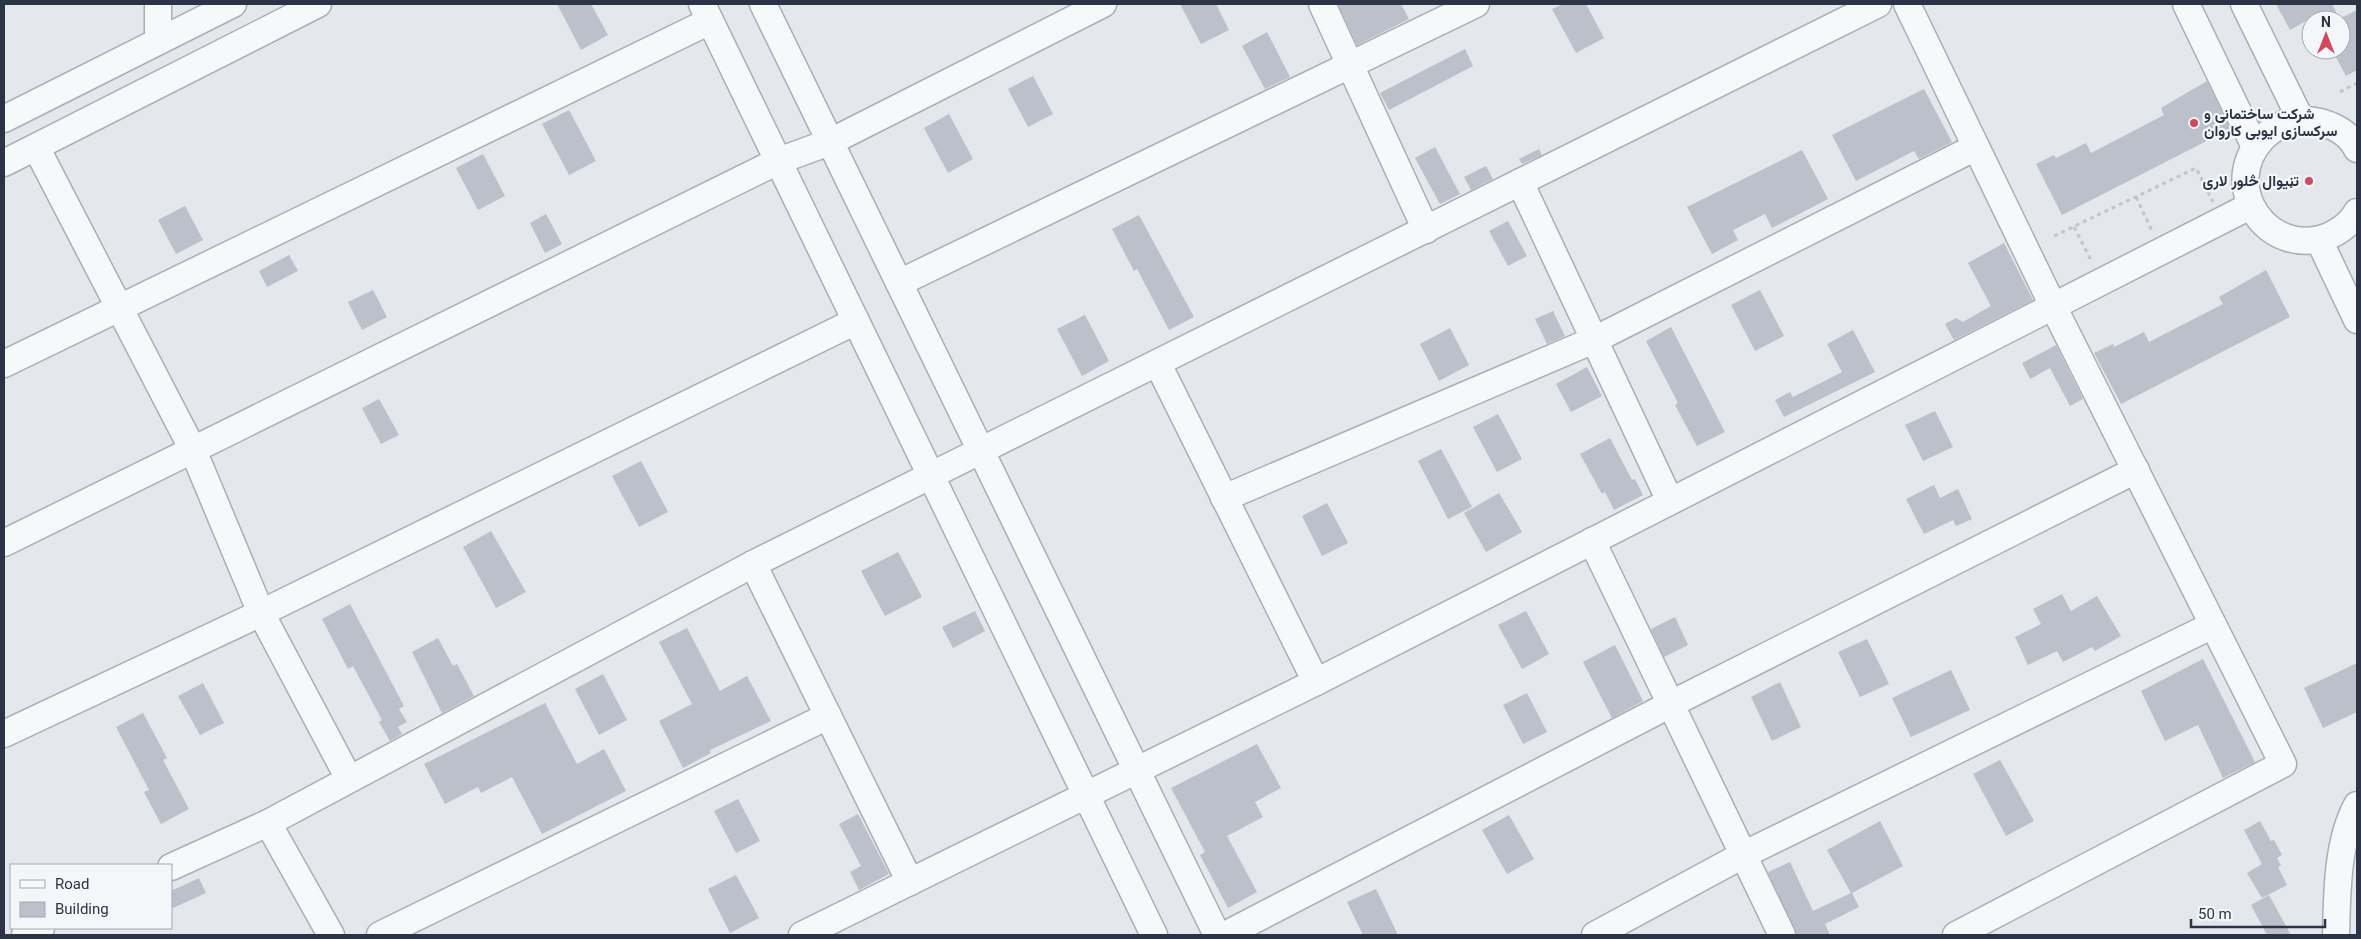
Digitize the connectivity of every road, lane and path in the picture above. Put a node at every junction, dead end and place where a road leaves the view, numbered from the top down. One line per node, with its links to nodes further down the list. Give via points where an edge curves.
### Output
1 (158, 4): 13 (street)
2 (233, 4): 13 (street)
3 (318, 4): 21 (street)
4 (763, 4): 19 (street)
5 (1103, 4): 19 (street)
6 (1322, 4): 14 (street)
7 (1476, 4): 14 (street)
8 (1878, 4): 26 (street)
9 (1907, 4): 22 (street)
10 (2186, 4): 23 (street)
11 (2244, 4): 18 (street)
12 (706, 12): 24 (street); 39 (street)
13 (158, 41): 17 (street)
14 (1349, 65): 32 (street); 37 (street)
15 (2357, 83): 16 (path)
16 (2340, 92)
17 (4, 119)
18 (2301, 120): 20 (street, via 2324,122 2342,131); 23 (street, via 2285,123 2268,132)
19 (830, 142): 24 (street); 37 (street)
20 (2357, 146)
21 (36, 147): 25 (street); 39 (street)
22 (1976, 147): 38 (street); 42 (street)
23 (2255, 147): 28 (street, via 2247,165 2245,186)
24 (778, 161): 41 (street); 45 (street)
25 (4, 163)
26 (1520, 182): 32 (street); 42 (street)
27 (2136, 197): 30 (path, via 2196,168); 31 (path); 35 (path)
28 (2250, 206): 30 (street); 34 (street, via 2262,223 2279,235)
29 (2356, 218): 34 (street, via 2338,232)
30 (2222, 220): 35 (street)
31 (2074, 227): 33 (path); 36 (path)
32 (1426, 230): 44 (street)
33 (2054, 236)
34 (2319, 240): 40 (street)
35 (2162, 251): 36 (street)
36 (2102, 282): 38 (street)
37 (899, 283): 46 (street)
38 (2053, 306): 47 (street); 50 (street)
39 (119, 308): 43 (street); 45 (street)
40 (2357, 320)
41 (856, 321): 48 (street); 54 (street)
42 (1594, 340): 49 (street); 50 (street)
43 (4, 364)
44 (1158, 364): 46 (street); 49 (street)
45 (193, 450): 52 (street); 54 (street)
46 (981, 452): 48 (street); 60 (street)
47 (2136, 470): 55 (street); 57 (street)
48 (931, 476): 53 (street); 62 (street)
49 (1224, 498): 56 (street)
50 (1670, 501): 51 (street)
51 (1592, 541): 56 (street); 57 (street)
52 (4, 544)
53 (753, 564): 58 (street); 61 (street)
54 (261, 613): 59 (street); 61 (street)
55 (2213, 625): 65 (street); 78 (street, via 2283,764)
56 (1316, 682): 60 (street)
57 (1671, 704): 65 (street); 75 (street)
58 (828, 716): 67 (street); 71 (street)
59 (4, 734)
60 (1136, 769): 62 (street); 74 (street)
61 (350, 779): 64 (street)
62 (1086, 795): 67 (street); 73 (street)
63 (2357, 805): 79 (street, via 2349,820 2338,884)
64 (268, 823): 66 (street); 70 (street)
65 (1743, 855): 76 (street); 77 (street)
66 (172, 867)
67 (910, 882): 72 (street)
68 (39, 929): 69 (street)
69 (25, 935)
70 (330, 935)
71 (380, 935)
72 (802, 935)
73 (1154, 935)
74 (1217, 935)
75 (1225, 935)
76 (1595, 935)
77 (1782, 935)
78 (1956, 935)
79 (2336, 935)

